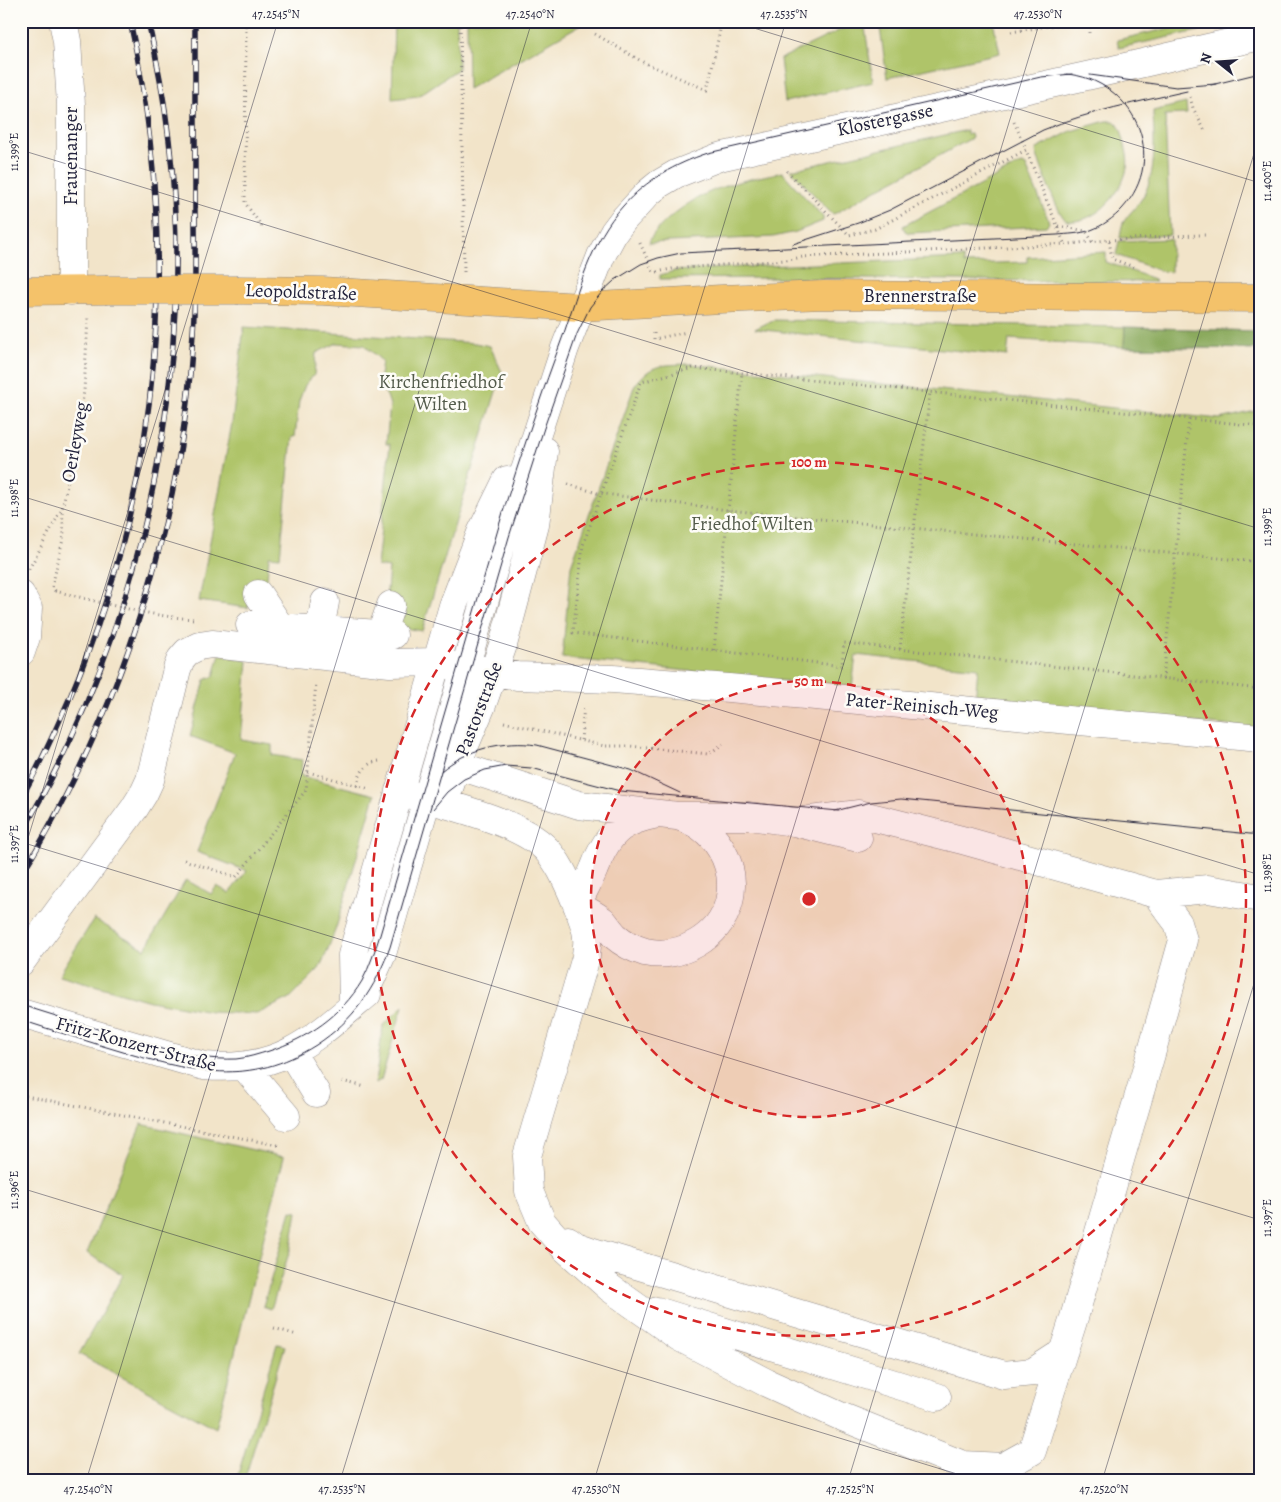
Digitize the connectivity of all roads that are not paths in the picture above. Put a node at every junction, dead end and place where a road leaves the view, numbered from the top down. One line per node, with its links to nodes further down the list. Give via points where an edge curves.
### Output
1 (63, 21): 4 (street, Frauenanger)
2 (1229, 32): 3 (street, Klostergasse); 7 (street, Klostergasse, via 1091,75 698,164 659,184 623,220 607,244)
3 (1260, 36)
4 (89, 290): 5 (main road, Leopoldstraße); 7 (main road, Leopoldstraße, bridge, via 322,291)
5 (21, 291)
6 (1260, 298): 7 (main road, Brennerstraße, via 824,295)
7 (581, 307): 8 (street, Pastorstraße)
8 (551, 392): 17 (street, Pastorstraße, via 481,533 458,590); 18 (street, Pastorstraße); 19 (street, Pastorstraße, via 535,524)
9 (24, 584): 16 (street, via 28,608)
10 (258, 594): 13 (street)
11 (325, 602): 15 (street)
12 (391, 605): 15 (street, via 387,635)
13 (280, 627): 14 (street); 15 (street)
14 (250, 636): 15 (street); 34 (street, via 194,648 183,656 176,672 147,787)
15 (319, 643): 17 (street, Pater-Reinisch-Weg, via 390,664)
16 (21, 652)
17 (436, 662): 18 (street, Pater-Reinisch-Weg); 21 (street, Pastorstraße)
18 (465, 667): 19 (street, Pater-Reinisch-Weg); 22 (street, Pastorstraße)
19 (494, 672): 20 (street, Pater-Reinisch-Weg, via 528,677 613,679 729,688); 22 (street, Pastorstraße, via 482,705)
20 (1260, 738)
21 (410, 752): 22 (street); 23 (street, Pastorstraße)
22 (448, 762): 24 (street, Pastorstraße); 25 (street)
23 (398, 794): 24 (street); 35 (street, Pastorstraße, via 352,955)
24 (435, 802): 32 (street, via 508,825 537,840 560,868); 35 (street, Pastorstraße, via 400,938 386,973)
25 (579, 805): 26 (street); 29 (street, via 590,818 594,831)
26 (677, 816): 27 (street, via 749,816); 29 (street, via 658,814 625,825 605,843); 33 (street, via 707,832 716,840 726,858 731,880 721,920 706,938 681,951 664,954 629,946)
27 (794, 822): 28 (street); 30 (street, via 859,814)
28 (858, 838)
29 (593, 870): 32 (street); 33 (street, via 592,889)
30 (1156, 894): 31 (street, via 1208,888); 43 (street, via 1178,923 1183,940)
31 (1260, 898)
32 (577, 905): 33 (street); 41 (street, via 588,936 586,957 528,1156 529,1191)
33 (602, 921)
34 (21, 962)
35 (353, 1005): 37 (street, Fritz-Konzert-Straße, via 341,1018)
36 (21, 1013): 38 (street, Fritz-Konzert-Straße, via 204,1066)
37 (291, 1052): 38 (street, Fritz-Konzert-Straße); 39 (street)
38 (244, 1066): 40 (street)
39 (326, 1086)
40 (281, 1126)
41 (542, 1222): 42 (street, via 565,1248); 43 (street, via 576,1246 593,1252 1004,1375 1034,1372)
42 (630, 1302): 44 (street); 45 (street, via 679,1337 767,1383)
43 (1064, 1350): 45 (street, via 1032,1451 1003,1467)
44 (938, 1397)
45 (964, 1465): 46 (street)
46 (990, 1481)

